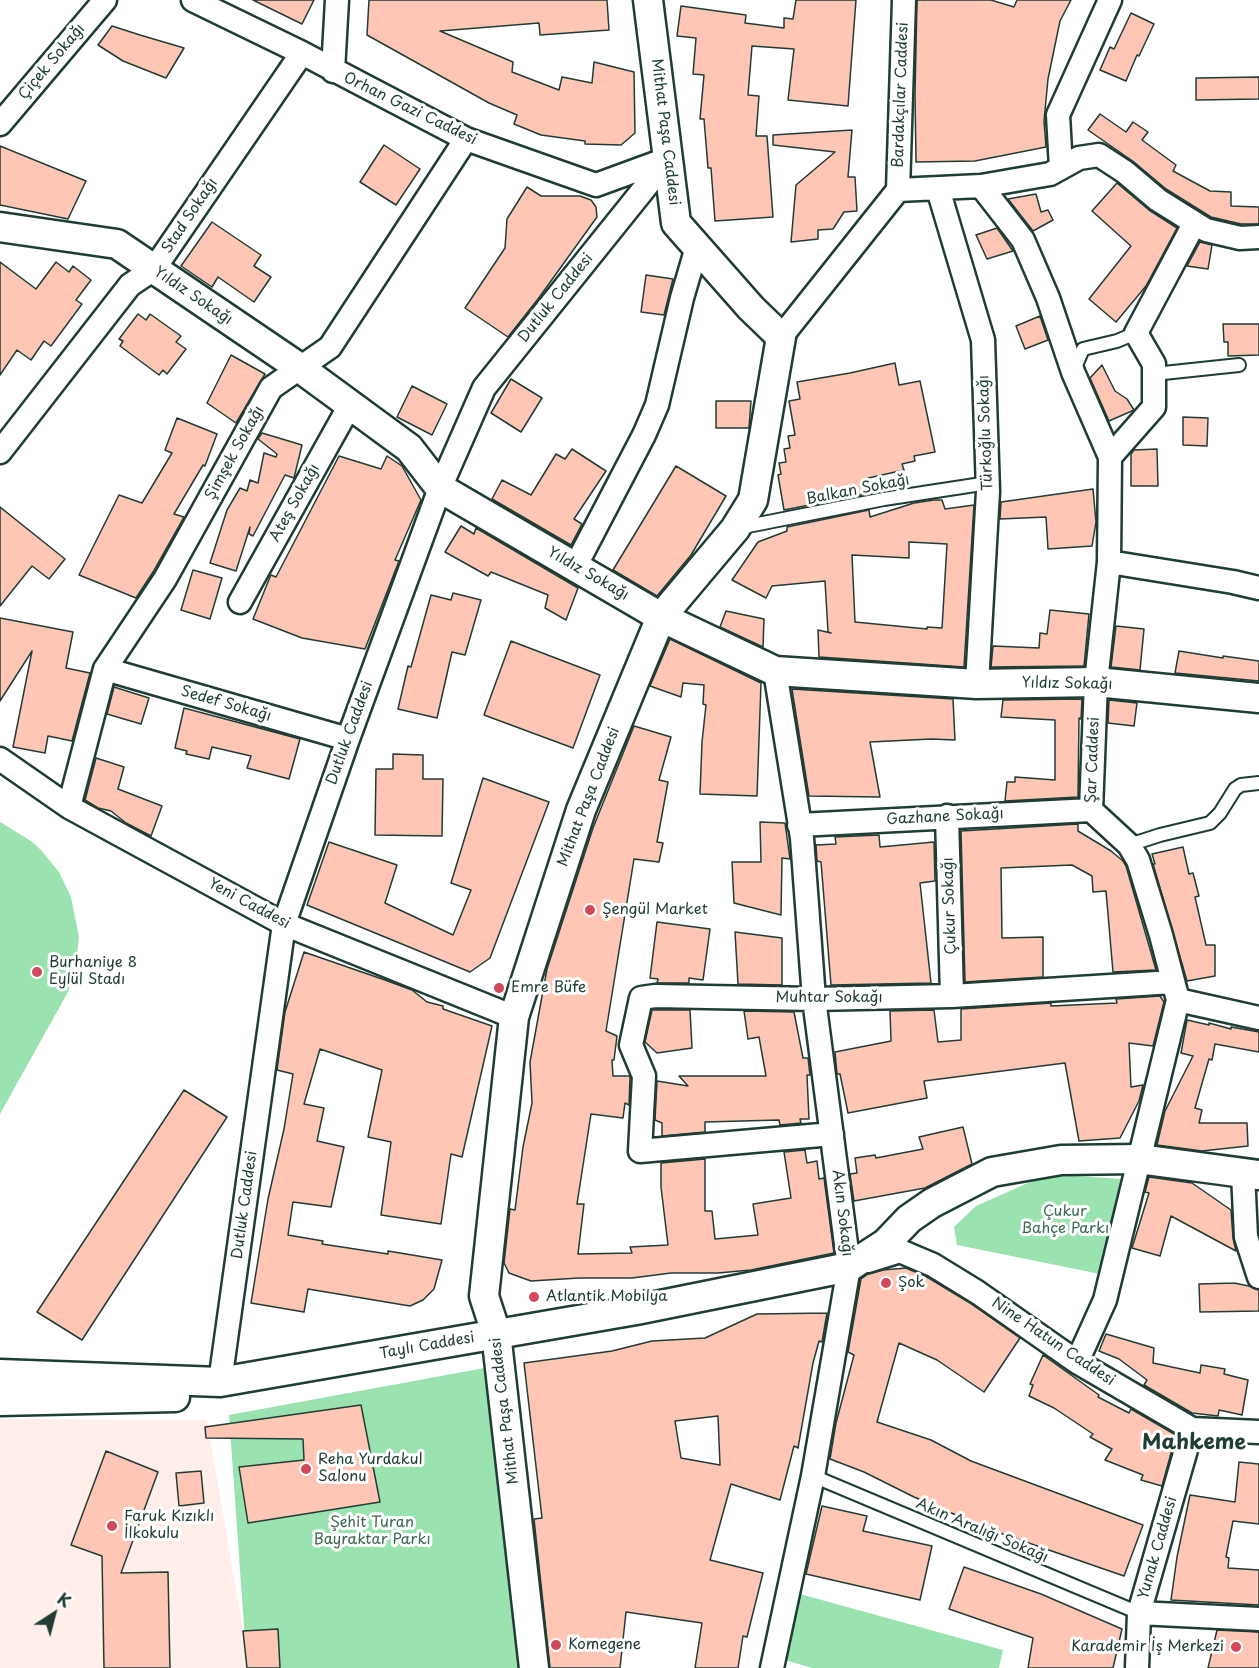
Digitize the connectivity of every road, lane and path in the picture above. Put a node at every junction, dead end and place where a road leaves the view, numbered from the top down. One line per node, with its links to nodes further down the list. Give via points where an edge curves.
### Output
1 (105, 0): 9 (street, Çiçek Sokağı)
2 (193, 0): 7 (street, Orhan Gazi Caddesi)
3 (338, 0): 8 (street)
4 (648, 0): 11 (street, Mithat Paşa Caddesi)
5 (904, 0): 15 (street, Bardakçılar Caddesi)
6 (1110, 0): 12 (street, via 1058,115)
7 (302, 54): 8 (street, Orhan Gazi Caddesi); 20 (street, Stad Sokağı)
8 (333, 71): 10 (street, Orhan Gazi Caddesi)
9 (0, 124)
10 (466, 139): 11 (street, Orhan Gazi Caddesi, via 596,185); 24 (street, Şimşek Sokağı, via 330,347)
11 (668, 159): 19 (street, Mithat Paşa Caddesi, via 676,223); 31 (street, Dutluk Caddesi, via 484,388)
12 (1061, 168): 13 (street, Bardakçılar Caddesi, via 1050,174); 16 (street, Bardakçılar Caddesi, via 1079,158 1099,155)
13 (981, 186): 14 (street, Bardakçılar Caddesi); 25 (street, Şar Caddesi, via 1023,240)
14 (938, 189): 15 (street, Bardakçılar Caddesi); 30 (street, Türkoğlu Sokağı, via 983,340)
15 (898, 190): 22 (street, Bardakçılar Caddesi)
16 (1194, 224): 18 (street, Bardakçılar Caddesi, via 1240,238); 21 (street)
17 (0, 227): 20 (street, Yıldız Sokağı, via 117,244)
18 (1259, 237)
19 (697, 247): 22 (street, Mithat Paşa Caddesi); 34 (street, via 657,405)
20 (154, 269): 24 (street, Yıldız Sokağı); 28 (street, Stad Sokağı, via 130,285)
21 (1136, 333): 25 (lane, via 1083,349); 26 (street, via 1154,364)
22 (781, 337): 32 (street, Mithat Paşa Caddesi, via 753,500)
23 (1239, 365): 26 (lane)
24 (300, 368): 27 (street, Yıldız Sokağı); 38 (street, Şimşek Sokağı, via 272,388 165,579)
25 (1073, 372): 29 (street, Şar Caddesi)
26 (1154, 374): 29 (street, via 1154,407)
27 (350, 405): 31 (street, Yıldız Sokağı, via 409,448); 36 (street, Ateş Sokağı)
28 (0, 453)
29 (1110, 458): 33 (street, Şar Caddesi)
30 (988, 483): 32 (lane, Balkan Sokağı); 41 (street, Türkoğlu Sokağı)
31 (440, 488): 34 (street, Yıldız Sokağı); 43 (street, Dutluk Caddesi)
32 (735, 529): 37 (street, Mithat Paşa Caddesi)
33 (1109, 562): 35 (street); 40 (street, Şar Caddesi)
34 (575, 567): 37 (street, Yıldız Sokağı)
35 (1259, 588)
36 (240, 602)
37 (660, 616): 39 (street, Yıldız Sokağı); 55 (street, Mithat Paşa Caddesi, via 581,810)
38 (105, 669): 43 (street, Sedef Sokağı); 46 (street, Şimşek Sokağı)
39 (775, 671): 41 (street, Yıldız Sokağı); 49 (street, Akın Sokağı)
40 (1096, 682): 41 (street, Yıldız Sokağı); 42 (street, Yıldız Sokağı); 47 (street, Şar Caddesi)
41 (977, 684)
42 (1259, 698)
43 (348, 739): 51 (street, Dutluk Caddesi)
44 (0, 759): 46 (street, Yeni Caddesi)
45 (1259, 783): 50 (lane, via 1235,789 1210,823)
46 (69, 807): 51 (street, Yeni Caddesi)
47 (1091, 810): 48 (street, Gazhane Sokağı); 50 (street, Şar Caddesi)
48 (947, 816): 49 (street, Gazhane Sokağı); 53 (street, Çukur Sokağı)
49 (799, 825): 54 (street, Akın Sokağı)
50 (1129, 845): 52 (street, Şar Caddesi, via 1138,860)
51 (284, 924): 55 (street, Yeni Caddesi); 65 (street, Dutluk Caddesi)
52 (1176, 991): 53 (street, Muhtar Sokağı); 56 (street, Muhtar Sokağı); 58 (street, Şar Caddesi)
53 (952, 996): 54 (street, Muhtar Sokağı)
54 (814, 999): 57 (street, Akın Sokağı); 57 (street, Muhtar Sokağı, via 641,998 631,1045 644,1076 640,1151)
55 (514, 1017): 62 (street, Mithat Paşa Caddesi, via 484,1296)
56 (1259, 1018)
57 (832, 1134): 60 (street, Akın Sokağı)
58 (1139, 1159): 59 (street); 60 (street, via 1061,1160 992,1172 932,1203 909,1219 886,1243); 63 (street, Şar Caddesi, via 1105,1300)
59 (1251, 1174): 61 (street, via 1246,1237)
60 (849, 1267): 62 (street, Taylı Caddesi, via 636,1310); 63 (street, Nine Hatun Caddesi, via 900,1251 933,1265 977,1292); 69 (street, Akın Sokağı)
61 (1259, 1277)
62 (496, 1333): 65 (street, Taylı Caddesi); 72 (street, Mithat Paşa Caddesi)
63 (1077, 1362): 67 (street, Nine Hatun Caddesi)
64 (0, 1374): 65 (street, Taylı Caddesi)
65 (220, 1382): 66 (street, via 171,1399)
66 (0, 1401)
67 (1192, 1429): 68 (street, Nine Hatun Caddesi); 70 (street, Yunak Caddesi)
68 (1259, 1432)
69 (813, 1476): 70 (lane, Akın Aralığı Sokağı); 73 (street, Akın Sokağı)
70 (1139, 1613): 71 (street); 74 (street, Yunak Caddesi)
71 (1259, 1619)
72 (534, 1668)
73 (772, 1668)
74 (1137, 1668)

